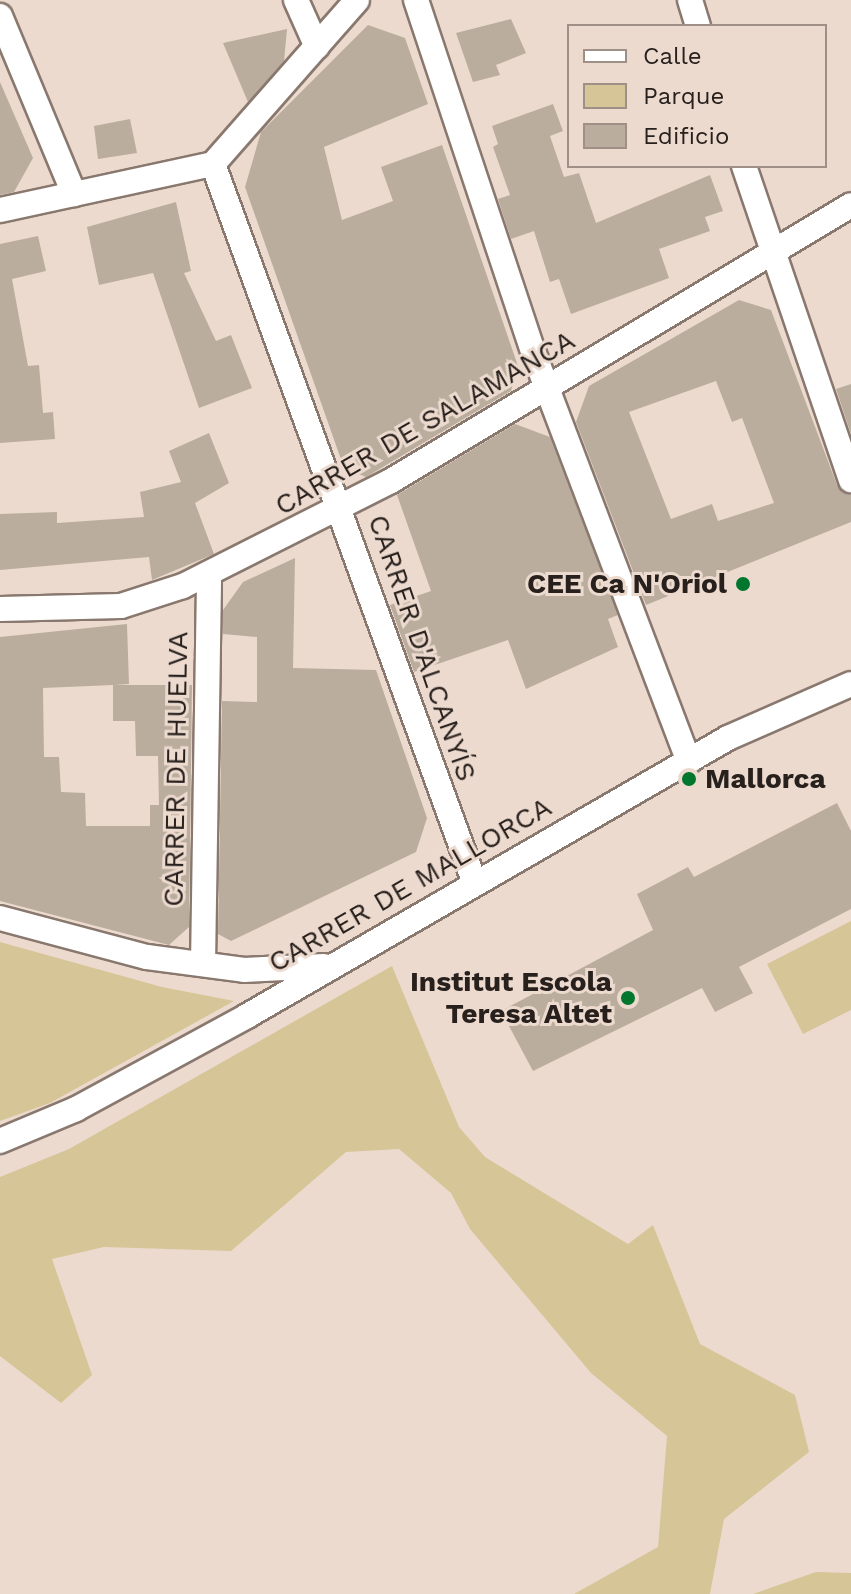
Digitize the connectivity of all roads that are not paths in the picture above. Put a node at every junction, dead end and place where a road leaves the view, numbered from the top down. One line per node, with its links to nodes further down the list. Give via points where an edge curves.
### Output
1 (296, 0): 7 (street)
2 (357, 0): 7 (street)
3 (416, 0): 14 (street)
4 (690, 0): 6 (street)
5 (0, 16): 10 (street)
6 (697, 24)
7 (317, 47): 8 (street)
8 (213, 164): 10 (street); 16 (street, CARRER D'ALCANYÍS)
9 (745, 168): 13 (street)
10 (74, 194): 12 (street)
11 (851, 205): 13 (street, CARRER DE SALAMANCA)
12 (0, 210)
13 (772, 253): 14 (street, CARRER DE SALAMANCA); 15 (street)
14 (547, 389): 16 (street, CARRER DE SALAMANCA); 20 (street)
15 (851, 480)
16 (341, 508): 17 (street, CARRER DE SALAMANCA); 21 (street, CARRER D'ALCANYÍS)
17 (209, 574): 18 (street, CARRER DE SALAMANCA, via 121,606); 23 (street, CARRER DE HUELVA)
18 (0, 609)
19 (851, 684): 20 (street, CARRER DE MALLORCA)
20 (689, 761): 21 (street, CARRER DE MALLORCA)
21 (474, 881): 24 (street, CARRER DE MALLORCA)
22 (0, 918): 23 (street)
23 (203, 964): 24 (street)
24 (326, 966): 25 (street, CARRER DE MALLORCA, via 76,1109)
25 (0, 1141)

